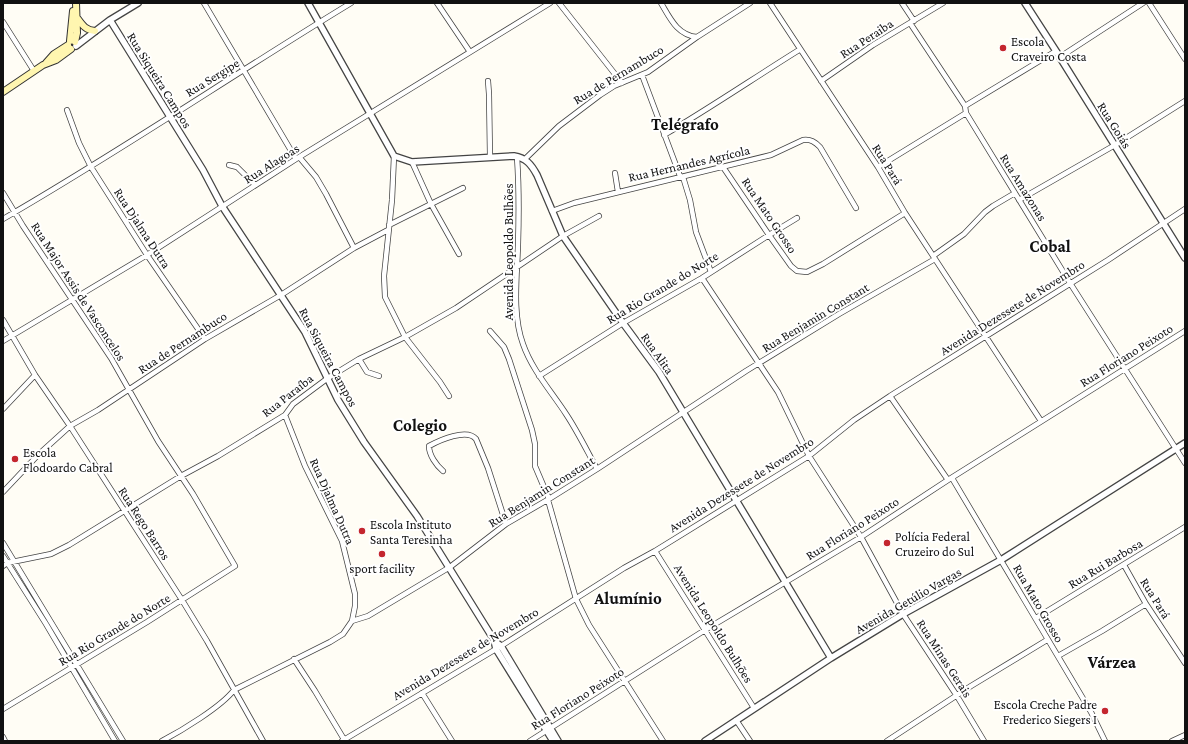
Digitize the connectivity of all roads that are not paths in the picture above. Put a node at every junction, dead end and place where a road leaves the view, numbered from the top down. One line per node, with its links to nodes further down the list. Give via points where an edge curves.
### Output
1 (75, 3): 17 (main road); 24 (main road)
2 (138, 3): 18 (street)
3 (204, 3): 30 (street)
4 (308, 3): 20 (street)
5 (351, 3): 20 (street, Rua Sergipe)
6 (437, 3): 27 (street)
7 (550, 3): 27 (street, Rua Alagoas)
8 (559, 3): 35 (street)
9 (661, 3): 23 (street, via 673,24 685,34)
10 (750, 3): 23 (street, Rua de Pernambuco)
11 (770, 3): 25 (street, Rua Pará)
12 (902, 3): 21 (street, Rua Amazonas)
13 (943, 3): 21 (street, Rua Peraiba)
14 (1025, 3): 26 (street, Rua Goiás)
15 (1143, 3): 28 (street)
16 (1149, 3): 29 (street)
17 (77, 19): 22 (main road, via 84,28); 24 (main road, via 77,33)
18 (110, 20): 22 (street); 42 (street, Rua Siqueira Campos)
19 (3, 22): 31 (street)
20 (319, 22): 30 (street, Rua Sergipe); 40 (street)
21 (912, 22): 34 (street, Rua Peraiba); 38 (street, Rua Amazonas)
22 (95, 31): 24 (street)
23 (697, 37): 32 (street, Rua de Pernambuco)
24 (72, 45): 31 (main road, via 54,54)
25 (799, 50): 34 (street, Rua Pará); 43 (street)
26 (1056, 51): 28 (street, Rua Goiás); 38 (street)
27 (470, 52): 40 (street, Rua Alagoas)
28 (1060, 57): 44 (street, Rua Goiás)
29 (1185, 59)
30 (243, 70): 42 (street, Rua Sergipe); 48 (street)
31 (34, 71): 36 (main road)
32 (642, 75): 35 (street, Rua de Pernambuco); 43 (street)
33 (488, 81): 46 (street)
34 (821, 81): 54 (street, Rua Pará)
35 (622, 83): 49 (street, Rua de Pernambuco, via 579,110)
36 (3, 92)
37 (1185, 101): 44 (street)
38 (965, 106): 41 (street, Rua Amazonas)
39 (67, 110): 53 (street, Rua Djalma Dutra)
40 (371, 113): 45 (street); 48 (street, Rua Alagoas)
41 (966, 113): 54 (street); 61 (street, Rua Amazonas)
42 (170, 116): 53 (street, Rua Sergipe); 64 (street, Rua Siqueira Campos)
43 (664, 135): 56 (street)
44 (1115, 145): 62 (street); 73 (street, Rua Goiás)
45 (394, 156): 50 (street); 74 (street)
46 (490, 157): 47 (street); 50 (street)
47 (518, 157): 49 (street); 82 (street, Avenida Leopoldo Bulhões)
48 (298, 159): 57 (street, Rua Alagoas); 77 (street, via 316,177)
49 (525, 159): 67 (street, Rua Alita, via 537,175)
50 (412, 162): 63 (street)
51 (229, 165): 57 (street, via 237,167)
52 (724, 166): 56 (street, Rua Hernandes Agrícola); 65 (street, Rua Hernandes Agrícola, via 771,155 808,139 815,142 824,154); 75 (street, Rua Mato Grosso)
53 (91, 167): 68 (street, Rua Sergipe); 79 (street, Rua Djalma Dutra)
54 (878, 167): 69 (street, Rua Pará)
55 (615, 173): 60 (street)
56 (682, 177): 60 (street, Rua Hernandes Agrícola); 83 (street, via 690,200 696,232)
57 (255, 185): 64 (street, Rua Alagoas)
58 (463, 188): 63 (street, Rua de Pernambuco)
59 (3, 192): 68 (street, Rua Major Assis de Vasconcelos)
60 (618, 192): 67 (street, Rua Hernandes Agrícola)
61 (1015, 193): 62 (street, Rua Amazonas); 80 (street, Rua Benjamin Constant, via 985,212 964,234)
62 (1019, 200): 85 (street, Rua Amazonas)
63 (431, 204): 74 (street, Rua de Pernambuco); 78 (street)
64 (222, 206): 79 (street, Rua Alagoas); 86 (street, Rua Siqueira Campos)
65 (856, 208)
66 (1185, 209): 73 (street, Avenida Dezessete de Novembro)
67 (552, 211): 76 (street, Rua Alita)
68 (15, 212): 72 (street, Rua Sergipe); 87 (street, Rua Major Assis de Vasconcelos)
69 (905, 213): 75 (street, Rua Mato Grosso, via 823,264 802,272 791,266); 80 (street, Rua Pará)
70 (599, 216): 76 (street, Rua Paraíba)
71 (797, 218): 75 (street, Rua Rio Grande do Norte)
72 (3, 219)
73 (1162, 223): 81 (street, Rua Goiás); 85 (street, Avenida Dezessete de Novembro)
74 (388, 227): 77 (street, Rua de Pernambuco); 94 (street, via 384,290)
75 (769, 235): 83 (street, Rua Rio Grande do Norte)
76 (563, 236): 82 (street, Rua Paraíba); 89 (street, Rua Alita)
77 (354, 248): 86 (street, Rua de Pernambuco)
78 (459, 254)
79 (147, 255): 87 (street, Rua Alagoas); 95 (street, Rua Djalma Dutra)
80 (934, 257): 93 (street, Rua Pará); 98 (street, Rua Benjamin Constant)
81 (1185, 258)
82 (518, 267): 94 (street, Rua Paraíba); 102 (street, Avenida Leopoldo Bulhões, via 516,299 521,340)
83 (711, 272): 84 (street, Rua Rio Grande do Norte)
84 (702, 278): 89 (street, Rua Rio Grande do Norte); 98 (street, Rua Minas Gerais)
85 (1070, 283): 93 (street, Avenida Dezessete de Novembro); 99 (street, Rua Amazonas)
86 (281, 295): 95 (street, Rua de Pernambuco); 103 (street, Rua Siqueira Campos, via 305,332)
87 (71, 301): 92 (street, Rua Alagoas); 104 (street, Rua Major Assis de Vasconcelos)
88 (3, 320): 92 (street, Rua Rego Barros)
89 (623, 323): 102 (street, Rua Rio Grande do Norte); 108 (street, Rua Alita)
90 (490, 331): 121 (street, via 504,347 509,358 532,430 535,466)
91 (1185, 331): 99 (street, Rua Floriano Peixoto)
92 (12, 335): 96 (street, Rua Alagoas); 100 (street, Rua Rego Barros)
93 (986, 336): 106 (street, Avenida Dezessete de Novembro); 110 (street, Rua Pará)
94 (405, 338): 97 (street, Rua Paraíba); 105 (street)
95 (205, 339): 104 (street, Rua de Pernambuco)
96 (3, 341)
97 (359, 359): 101 (street, via 367,372); 103 (street, Rua Paraíba)
98 (759, 364): 108 (street, Rua Benjamin Constant); 114 (street, Rua Minas Gerais, via 778,392)
99 (1126, 369): 110 (street, Rua Floriano Peixoto); 113 (street, Rua Amazonas)
100 (35, 375): 107 (street); 111 (street, Rua Rego Barros)
101 (379, 376)
102 (539, 376): 116 (street, Avenida Leopoldo Bulhões, via 579,435)
103 (328, 378): 109 (street, Rua Paraíba, via 293,404); 135 (street, Rua Siqueira Campos, via 338,400 364,442)
104 (130, 390): 111 (street, Rua de Pernambuco); 118 (street, Rua Major Assis de Vasconcelos)
105 (449, 396)
106 (890, 396): 114 (street, Avenida Dezessete de Novembro); 119 (street, Rua Mato Grosso)
107 (3, 410)
108 (685, 413): 116 (street, Rua Benjamin Constant); 122 (street, Rua Alita)
109 (284, 415): 118 (street, Rua Paraíba); 143 (street, Rua Djalma Dutra, via 305,466 342,541 355,594)
110 (1041, 422): 119 (street, Rua Floriano Peixoto)
111 (70, 426): 120 (street, Rua de Pernambuco); 123 (street, Rua Rego Barros)
112 (1185, 443): 113 (street, Avenida Getúlio Vargas)
113 (1175, 449): 115 (street, Rua Amazonas); 130 (street, Avenida Getúlio Vargas)
114 (808, 456): 122 (street, Avenida Dezessete de Novembro); 126 (street, Rua Minas Gerais)
115 (1185, 464)
116 (597, 469): 121 (street, Rua Benjamin Constant)
117 (443, 471): 124 (street, via 435,462 429,446 456,436 474,436 488,468)
118 (181, 476): 123 (street, Rua Paraíba); 134 (street, Rua Major Assis de Vasconcelos)
119 (950, 479): 126 (street, Rua Floriano Peixoto); 130 (street, Rua Mato Grosso)
120 (3, 492)
121 (549, 500): 124 (street, Rua Benjamin Constant); 137 (street)
122 (736, 500): 128 (street, Avenida Dezessete de Novembro); 136 (street, Rua Alita)
123 (124, 512): 131 (street, Rua Paraíba, via 51,554); 138 (street, Rua Rego Barros)
124 (506, 524): 135 (street, Rua Benjamin Constant)
125 (1185, 527): 133 (street, Rua Rui Barbosa)
126 (861, 537): 136 (street, Rua Floriano Peixoto); 140 (street, Rua Minas Gerais)
127 (3, 543): 131 (street)
128 (655, 551): 137 (street, Avenida Dezessete de Novembro); 145 (street, Avenida Leopoldo Bulhões)
129 (3, 556): 132 (street)
130 (1001, 560): 140 (street, Avenida Getúlio Vargas); 141 (street, Rua Mato Grosso)
131 (14, 562): 132 (street, Rua Paraíba); 142 (street)
132 (5, 565): 144 (street)
133 (1124, 565): 139 (street, Rua Pará); 141 (street, Rua Rui Barbosa)
134 (235, 566): 138 (street, Rua Rio Grande do Norte)
135 (450, 567): 143 (street, Rua Benjamin Constant, via 368,616); 147 (street, Rua Siqueira Campos)
136 (784, 582): 145 (street, Rua Floriano Peixoto); 149 (street, Rua Alita)
137 (576, 599): 147 (street, Avenida Dezessete de Novembro); 154 (street)
138 (182, 600): 152 (street, Rua Rio Grande do Norte); 155 (street, Rua Rego Barros)
139 (1146, 604): 148 (street); 151 (street, Rua Pará)
140 (903, 614): 149 (street, Avenida Getúlio Vargas); 157 (street, Rua Minas Gerais)
141 (1036, 618): 146 (street, Rua Mato Grosso)
142 (51, 621): 144 (street); 152 (street)
143 (352, 621): 150 (street, via 337,638)
144 (46, 624): 153 (street)
145 (705, 630): 154 (street, Rua Floriano Peixoto); 158 (street, Avenida Leopoldo Bulhões)
146 (1047, 640): 148 (street, Rua Mato Grosso); 157 (street)
147 (499, 647): 156 (street, Avenida Dezessete de Novembro); 161 (street, Rua Siqueira Campos)
148 (1058, 656): 179 (street, Rua Mato Grosso)
149 (831, 658): 158 (street, Avenida Getúlio Vargas)
150 (294, 659): 155 (street); 169 (street)
151 (1185, 663)
152 (76, 665): 153 (street, Rua Rio Grande do Norte); 166 (street)
153 (71, 668): 159 (street, Rua Rio Grande do Norte); 165 (street)
154 (624, 682): 161 (street, Rua Floriano Peixoto); 174 (street)
155 (234, 690): 167 (street, via 228,698 210,711); 168 (street, Rua Rego Barros)
156 (422, 693): 169 (street, Avenida Dezessete de Novembro); 170 (street)
157 (957, 696): 177 (street); 178 (street, Rua Minas Gerais)
158 (754, 708): 160 (street, Avenida Getúlio Vargas)
159 (3, 709)
160 (736, 720): 175 (street, Avenida Getúlio Vargas); 176 (street)
161 (548, 730): 171 (street, Rua Floriano Peixoto); 172 (street, Rua Siqueira Campos); 173 (street, Rua Siqueira Campos)
162 (1185, 735): 180 (street)
163 (3, 737): 164 (street)
164 (5, 741)
165 (115, 741)
166 (123, 741)
167 (162, 741)
168 (263, 741)
169 (344, 741)
170 (452, 741)
171 (530, 741)
172 (553, 741)
173 (558, 741)
174 (663, 741)
175 (704, 741)
176 (750, 741)
177 (887, 741)
178 (984, 741)
179 (1105, 741)
180 (1172, 741)

